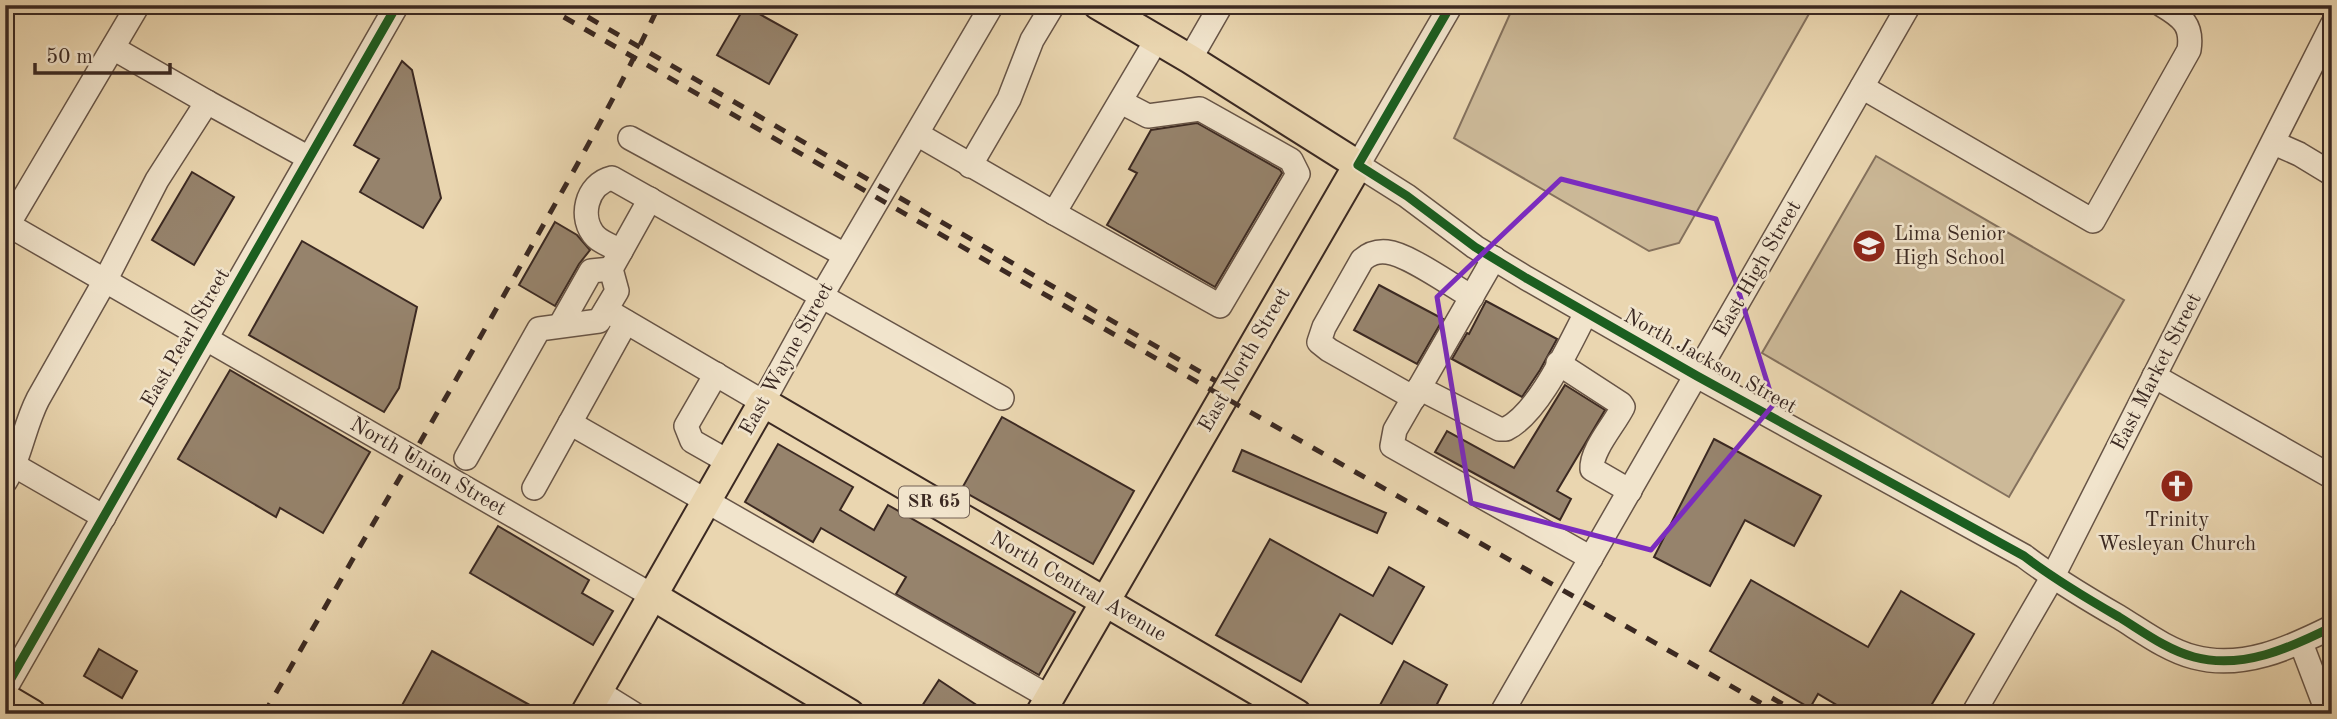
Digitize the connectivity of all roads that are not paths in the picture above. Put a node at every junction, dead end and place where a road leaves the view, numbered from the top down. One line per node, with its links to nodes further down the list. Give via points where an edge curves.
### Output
1 (138, 5): 12 (street)
2 (397, 5): 20 (street, East Pearl Street)
3 (992, 5): 17 (street, East Wayne Street)
4 (1053, 5): 22 (street, via 1032,40 1009,99)
5 (1098, 5): 11 (main road, North Jackson Street)
6 (1221, 5): 13 (street)
7 (1451, 5): 21 (street, East North Street)
8 (1909, 5): 14 (street, East High Street)
9 (2162, 5): 14 (street, via 2187,26 2189,50 2093,221)
10 (2330, 35): 19 (street, East Market Street)
11 (1157, 39): 13 (main road, North Jackson Street); 16 (street)
12 (113, 48): 15 (street); 26 (street)
13 (1191, 59): 21 (main road, North Jackson Street)
14 (1862, 87): 39 (street, East High Street)
15 (207, 102): 20 (street); 30 (street, via 157,180)
16 (1121, 102): 25 (street); 25 (street, via 1148,116 1200,108 1291,160 1297,174 1220,306)
17 (917, 134): 22 (street); 27 (street, East Wayne Street)
18 (630, 138): 27 (street)
19 (2274, 143): 23 (street); 40 (street, East Market Street)
20 (309, 159): 36 (street, East Pearl Street)
21 (1359, 165): 28 (street, North Jackson Street); 56 (main road, East North Street)
22 (970, 166): 25 (street)
23 (2332, 174)
24 (650, 199): 29 (street); 29 (street, via 611,178 597,186 586,203 596,237); 31 (street)
25 (1054, 214)
26 (6, 226): 30 (street, North Union Street)
27 (845, 256): 31 (street, East Wayne Street)
28 (1494, 258): 32 (street); 33 (street, North Jackson Street)
29 (616, 260): 34 (street); 35 (street, via 591,271)
30 (106, 279): 36 (street, North Union Street); 47 (street, via 33,408)
31 (822, 295): 42 (street); 43 (street, East Wayne Street)
32 (1472, 297): 41 (street); 41 (street, via 1390,252 1369,254 1362,260 1319,342)
33 (1586, 313): 37 (street); 39 (street, North Jackson Street)
34 (616, 316): 35 (street); 38 (street, North Central Avenue); 44 (street)
35 (561, 324): 45 (street, via 539,329)
36 (207, 337): 52 (street, East Pearl Street); 55 (street, North Union Street)
37 (1558, 363): 41 (street, via 1538,399 1506,429); 50 (street, via 1623,407 1593,457 1592,469)
38 (716, 374): 43 (street, North Central Avenue); 46 (street, via 686,426 692,442)
39 (1697, 376): 50 (street, East High Street); 54 (street, North Jackson Street, via 2024,556)
40 (2154, 376): 48 (street); 54 (street, East Market Street)
41 (1417, 393): 53 (street, via 1395,430 1392,446)
42 (1002, 398)
43 (763, 402): 46 (main road, East Wayne Street); 56 (main road, North Central Avenue / SR 65)
44 (570, 423): 49 (street); 51 (street)
45 (466, 458)
46 (729, 462): 51 (main road, East Wayne Street)
47 (9, 470): 52 (street)
48 (2332, 477)
49 (534, 488)
50 (1630, 491): 53 (street, East High Street)
51 (707, 501): 55 (main road, East Wayne Street); 62 (street)
52 (104, 517): 59 (street, East Pearl Street)
53 (1591, 558): 67 (street, East High Street)
54 (2052, 578): 58 (street, North Jackson Street, via 2194,657 2233,661); 68 (street, East Market Street)
55 (653, 596): 61 (main road, East Wayne Street); 65 (main road, North Union Street)
56 (1104, 602): 62 (main road, East North Street); 66 (main road, North Central Avenue / SR 65)
57 (2332, 627): 58 (street, North Jackson Street)
58 (2301, 643): 69 (street)
59 (5, 689)
60 (5, 698): 63 (main road)
61 (591, 703): 64 (street)
62 (1044, 706)
63 (32, 714)
64 (634, 714)
65 (850, 714)
66 (1297, 714)
67 (1501, 714)
68 (1973, 714)
69 (2328, 714)

